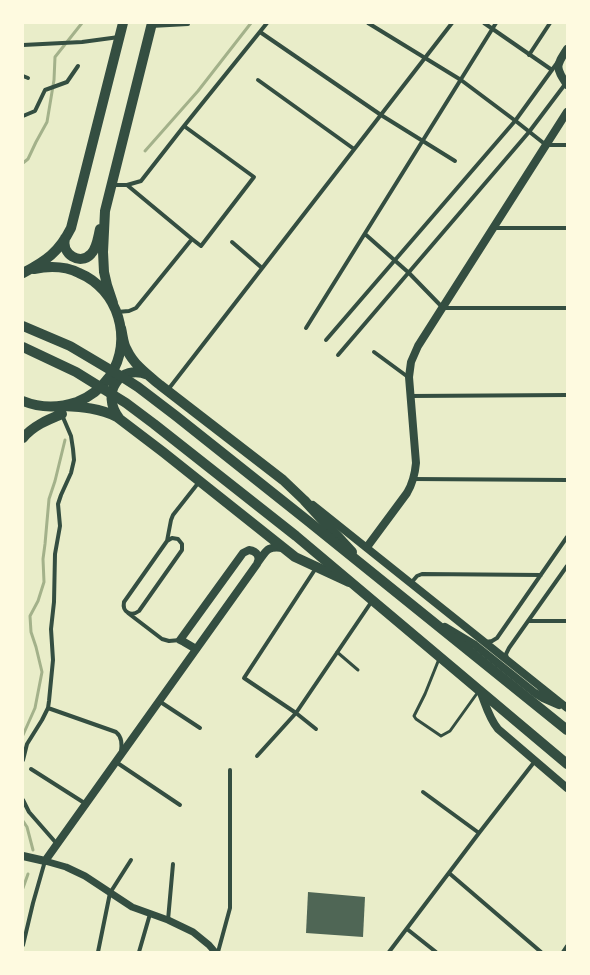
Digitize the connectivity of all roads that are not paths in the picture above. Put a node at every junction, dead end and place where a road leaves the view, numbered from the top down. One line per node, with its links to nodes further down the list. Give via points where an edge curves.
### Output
1 (123, 23): 12 (main road)
2 (267, 23): 11 (street)
3 (368, 23): 16 (street)
4 (452, 23): 16 (street)
5 (484, 23): 10 (street)
6 (496, 23): 10 (street)
7 (550, 23): 15 (street)
8 (188, 24): 9 (street)
9 (152, 25): 36 (main road)
10 (492, 30): 15 (street); 23 (street)
11 (260, 32): 26 (street); 29 (street)
12 (119, 37): 13 (street); 42 (main road, via 73,222)
13 (23, 46)
14 (567, 48): 17 (main road)
15 (529, 55): 19 (street)
16 (425, 58): 23 (street); 26 (street)
17 (560, 60): 19 (street); 24 (main road, via 558,71)
18 (78, 66): 27 (street, via 67,82 45,90 35,111)
19 (552, 70): 28 (street)
20 (23, 76): 21 (street)
21 (28, 78)
22 (258, 80): 34 (street)
23 (461, 80): 28 (street); 31 (street)
24 (567, 83): 30 (street)
25 (567, 112): 32 (main road)
26 (381, 114): 31 (street); 34 (street)
27 (23, 116)
28 (515, 121): 30 (street); 45 (street)
29 (184, 126): 37 (street, via 141,181); 43 (street, via 254,177 201,246)
30 (529, 132): 32 (street); 48 (street)
31 (423, 141): 35 (street); 41 (street)
32 (546, 145): 33 (street); 39 (main road)
33 (567, 145)
34 (354, 149): 46 (street)
35 (455, 162)
36 (112, 184): 37 (street); 38 (main road)
37 (126, 185): 43 (street)
38 (105, 211): 42 (main road, via 94,250 88,256 80,259 69,254 65,248); 49 (main road, via 104,272)
39 (494, 228): 40 (street); 50 (main road)
40 (567, 228)
41 (365, 234): 45 (street); 54 (street)
42 (65, 238): 47 (main road, via 47,259)
43 (192, 239): 49 (street, via 136,308 129,311)
44 (232, 242): 46 (street)
45 (395, 260): 48 (street); 55 (street)
46 (262, 268): 61 (street)
47 (23, 273): 49 (main road, via 47,267 73,270 106,292)
48 (409, 273): 50 (street); 58 (street)
49 (115, 308): 53 (main road)
50 (443, 308): 51 (street); 60 (main road, via 416,350)
51 (567, 308)
52 (23, 326): 79 (main road, via 70,346 124,378 176,416)
53 (121, 328): 59 (main road, via 127,350); 65 (main road, via 122,342 119,355 107,379 98,390 86,398)
54 (306, 328)
55 (326, 340)
56 (23, 346): 82 (main road, via 76,372 126,403)
57 (374, 352): 60 (street)
58 (338, 355)
59 (148, 375): 61 (main road); 66 (main road, via 128,374 114,386 111,392 111,405)
60 (409, 377): 63 (main road)
61 (167, 390): 69 (main road)
62 (567, 395): 63 (street)
63 (410, 396): 68 (main road, via 416,462)
64 (23, 401): 65 (main road)
65 (61, 409): 66 (main road, via 90,408 117,417); 67 (main road, via 31,429); 97 (street, via 73,443 74,460 72,474 58,504 60,526 54,554 51,629 53,660)
66 (123, 422): 71 (main road)
67 (23, 438)
68 (413, 479): 70 (street); 74 (main road, via 407,493)
69 (282, 480): 74 (main road); 79 (main road)
70 (567, 480)
71 (199, 482): 73 (street, via 173,515); 75 (main road)
72 (567, 537): 80 (street)
73 (167, 541): 84 (street, via 124,602); 84 (street, via 172,538 178,539 182,544 182,550 139,611 134,614)
74 (367, 547): 81 (main road)
75 (283, 548): 76 (main road, via 272,547); 78 (main road)
76 (257, 564): 88 (main road, via 257,553 252,550 243,553); 90 (main road)
77 (567, 566): 86 (street)
78 (316, 567): 82 (main road); 99 (street, via 244,678)
79 (367, 568): 85 (main road)
80 (541, 575): 81 (street, via 422,574); 89 (street, via 497,638)
81 (411, 583): 89 (main road)
82 (353, 584): 83 (main road)
83 (372, 601): 91 (street); 92 (main road)
84 (126, 612): 88 (street, via 162,639)
85 (428, 618): 98 (main road, via 475,645 540,695); 102 (main road)
86 (528, 621): 87 (street); 93 (street, via 507,650)
87 (567, 622)
88 (180, 640): 90 (main road)
89 (486, 642): 93 (main road)
90 (196, 649): 96 (main road)
91 (337, 652): 94 (lane); 99 (street)
92 (440, 658): 95 (main road); 95 (lane, via 414,716 416,719 441,736 450,731)
93 (507, 659): 98 (main road)
94 (358, 670)
95 (480, 692): 106 (main road, via 498,730); 107 (main road)
96 (159, 702): 100 (street); 104 (main road)
97 (48, 708): 104 (street, via 116,732 121,742); 105 (street, via 28,744)
98 (567, 708)
99 (296, 713): 101 (street); 103 (street)
100 (200, 728)
101 (316, 729)
102 (567, 730)
103 (257, 756)
104 (118, 759): 113 (main road); 114 (street)
105 (23, 760)
106 (535, 761): 110 (main road); 115 (street)
107 (567, 764)
108 (31, 769): 113 (street)
109 (230, 770): 130 (street, via 230,908)
110 (567, 788)
111 (423, 792): 115 (street)
112 (23, 800): 116 (street, via 26,809)
113 (86, 804): 116 (main road)
114 (180, 805)
115 (479, 833): 121 (street)
116 (57, 844): 119 (main road)
117 (23, 856): 119 (main road)
118 (131, 860): 122 (street)
119 (45, 861): 122 (street, via 85,876); 126 (street, via 32,902)
120 (173, 864): 124 (street)
121 (449, 873): 125 (street); 133 (street)
122 (110, 893): 123 (street, via 132,907); 128 (street)
123 (150, 914): 124 (street); 129 (street)
124 (168, 920): 130 (street, via 193,932)
125 (407, 929): 131 (street); 132 (street)
126 (23, 945)
127 (567, 946): 134 (street)
128 (98, 952)
129 (139, 952)
130 (217, 952)
131 (389, 952)
132 (436, 952)
133 (541, 952)
134 (563, 952)

